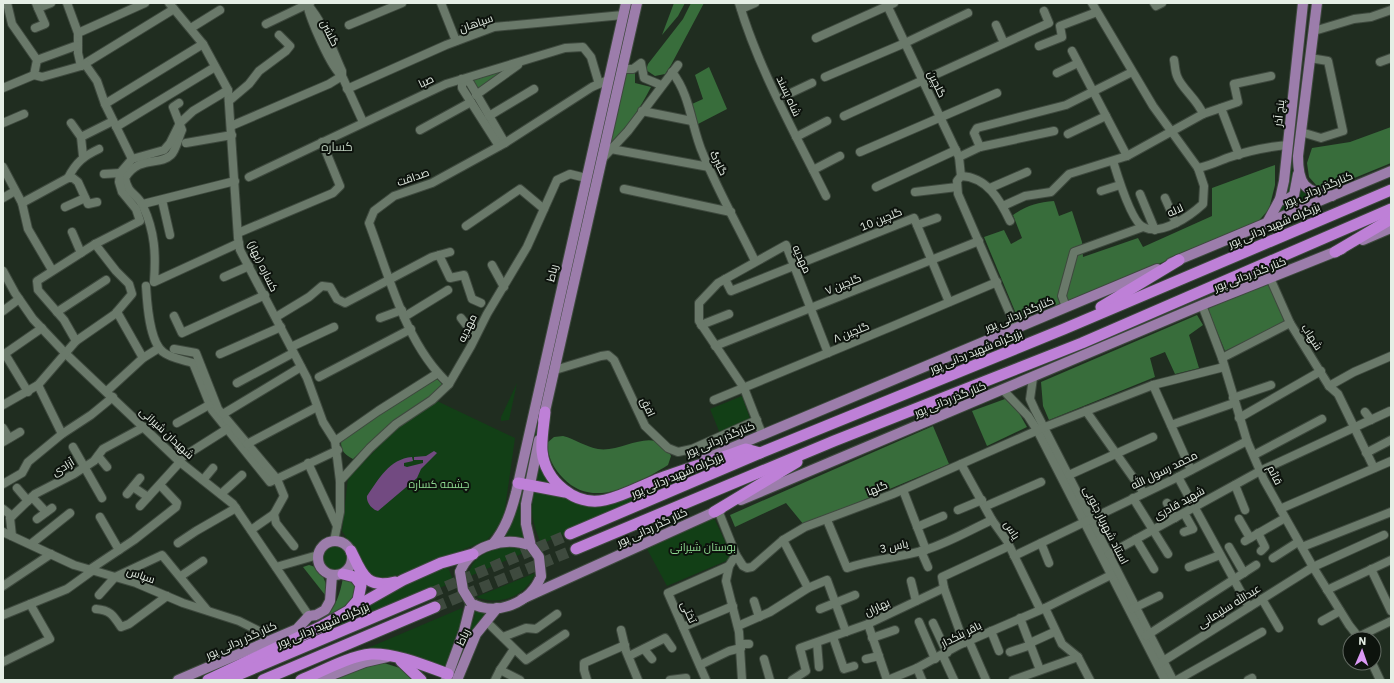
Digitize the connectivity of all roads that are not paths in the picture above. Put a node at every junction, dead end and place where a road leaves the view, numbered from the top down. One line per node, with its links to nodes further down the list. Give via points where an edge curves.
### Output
1 (7, 3): 44 (street, via 12,24)
2 (51, 3): 17 (street)
3 (67, 3): 32 (street)
4 (146, 3): 32 (street)
5 (402, 3): 27 (street)
6 (441, 3): 35 (street, سپاهان)
7 (626, 3): 25 (main road, رباط)
8 (637, 3): 52 (main road)
9 (755, 3): 19 (street)
10 (1092, 3): 23 (street)
11 (1154, 3): 12 (street, via 1156,6)
12 (1162, 3)
13 (1303, 3): 104 (main road, پنج آذر)
14 (1317, 3): 31 (main road)
15 (309, 4): 26 (street); 57 (street, گلشن, via 310,16 338,73)
16 (889, 4): 34 (street); 36 (street, گلچین)
17 (37, 6): 29 (street, via 45,24)
18 (172, 6): 30 (street, کساره (بهار)); 49 (street)
19 (740, 6): 73 (street, شاه پسند, via 748,32)
20 (220, 10): 30 (street)
21 (1391, 10): 31 (street)
22 (1044, 11): 37 (street, via 1049,23)
23 (1097, 12): 40 (street, via 1060,26 1062,37); 54 (street)
24 (968, 13): 36 (street)
25 (623, 15): 35 (street, سپاهان, via 494,26); 61 (main road, رباط)
26 (266, 24)
27 (350, 25)
28 (996, 25): 37 (street)
29 (35, 28)
30 (191, 28): 38 (street, کساره (بهار))
31 (1314, 31): 42 (main road)
32 (78, 33): 39 (street)
33 (279, 35): 74 (street, via 290,46 259,71 249,84)
34 (816, 38)
35 (456, 41): 67 (street, سپاهان)
36 (905, 43): 59 (street); 62 (street, گلچین)
37 (1004, 43): 62 (street)
38 (203, 44): 51 (street, کساره (بهار)); 77 (street)
39 (78, 45): 44 (street); 49 (street)
40 (1039, 46)
41 (1072, 51): 48 (street)
42 (1310, 58): 97 (main road); 97 (street, via 1328,61 1343,131 1321,138)
43 (1391, 58): 47 (street)
44 (37, 60): 56 (street)
45 (524, 60): 60 (street, صبا); 64 (street, صبا, via 565,48 583,47 591,57); 72 (street)
46 (1174, 60): 81 (street, via 1181,84 1196,100)
47 (1380, 62)
48 (1078, 63): 55 (street); 70 (street)
49 (83, 65): 56 (street); 77 (street, via 97,81)
50 (678, 65): 53 (street)
51 (215, 67): 69 (street, کساره (بهار)); 92 (street)
52 (623, 69): 65 (street, via 633,69 641,63 644,78); 114 (main road)
53 (672, 72): 65 (street); 86 (street, گلبرگ, via 687,100)
54 (1132, 72): 70 (street); 94 (street, via 1153,106)
55 (1057, 73)
56 (38, 76): 66 (street)
57 (342, 76): 67 (street, گلشن); 95 (street)
58 (1271, 76): 78 (street, via 1234,84 1238,102)
59 (825, 77)
60 (462, 79): 72 (street, via 470,84); 75 (street, via 462,88); 88 (street, صبا)
61 (608, 80): 64 (street, صداقت); 129 (main road, رباط)
62 (923, 81): 83 (street); 84 (street, گلچین)
63 (812, 83): 73 (street)
64 (599, 84): 103 (street, صداقت)
65 (662, 85): 79 (street)
66 (3, 88)
67 (348, 89): 88 (street, گلشن)
68 (534, 89): 82 (street)
69 (228, 90): 74 (street, کساره (بهار)); 91 (street, via 193,111)
70 (1093, 91): 85 (street); 105 (street, via 1066,105 977,128 974,133)
71 (996, 93): 84 (street)
72 (476, 95): 82 (street)
73 (778, 99): 100 (street, شاه پسند)
74 (229, 101): 95 (street, کساره (بهار))
75 (471, 102): 93 (street); 103 (street)
76 (179, 103): 91 (street, via 173,107)
77 (105, 104): 92 (street)
78 (1221, 108): 81 (street); 110 (street)
79 (642, 111): 86 (street); 107 (street)
80 (24, 114): 89 (street)
81 (1203, 114): 94 (street)
82 (489, 116): 103 (street)
83 (844, 116)
84 (940, 116): 108 (street); 109 (street, گلچین)
85 (1106, 116): 98 (street); 113 (street)
86 (692, 121): 118 (street, گلبرگ)
87 (827, 121): 100 (street)
88 (363, 122): 101 (street, صبا)
89 (3, 123)
90 (71, 123): 99 (street)
91 (180, 123): 115 (street, via 164,150); 150 (street, via 182,130 173,155 146,162 136,167 125,178 127,188)
92 (115, 124): 99 (street); 115 (street)
93 (420, 130)
94 (1172, 130): 113 (street); 119 (street, لاله)
95 (231, 131): 102 (street); 130 (street, کساره (بهار))
96 (1054, 131): 105 (street)
97 (1301, 132): 125 (main road)
98 (1068, 134)
99 (81, 137): 111 (street)
100 (796, 137): 120 (street, شاه پسند)
101 (322, 142): 127 (street, صبا); 167 (street, via 340,186 333,193)
102 (186, 143)
103 (502, 144): 186 (street, صداقت, via 432,183 394,196 374,211 369,223)
104 (1287, 145): 110 (street, via 1263,147); 146 (main road, پنج آذر)
105 (980, 147): 109 (street)
106 (99, 149): 111 (street)
107 (611, 149): 114 (street); 118 (street)
108 (860, 152)
109 (958, 153): 126 (street, گلچین); 132 (street)
110 (1239, 155): 119 (street)
111 (83, 156): 128 (street, via 74,165)
112 (840, 156): 120 (street)
113 (1127, 156): 116 (street)
114 (603, 158): 192 (main road)
115 (132, 160): 123 (street)
116 (1113, 161): 131 (street); 151 (street, via 1069,174 1051,192 1025,196)
117 (3, 167): 137 (street)
118 (709, 167): 155 (street, گلبرگ)
119 (1198, 168): 159 (street, لاله, via 1204,186 1203,204 1191,215)
120 (813, 170): 141 (street, شاه پسند)
121 (1391, 171): 142 (main road, کنارگذر ردانی پور)
122 (1027, 172): 134 (street)
123 (120, 173): 124 (street); 171 (street, via 118,182 122,192 136,209 140,222)
124 (104, 174)
125 (1298, 174): 142 (main road, via 1304,185 1314,194); 146 (main road, via 1294,195 1286,200)
126 (962, 176): 133 (street, via 957,181); 134 (street, via 977,179)
127 (249, 177)
128 (68, 178): 144 (street, via 78,182); 149 (street)
129 (586, 178): 153 (street, مهدیه, via 570,174 557,180); 190 (main road, رباط)
130 (234, 182): 147 (street); 167 (street, کساره (بهار))
131 (1120, 184): 138 (street); 163 (street, via 1136,220)
132 (876, 187)
133 (957, 187): 139 (street); 169 (street)
134 (990, 188): 151 (street)
135 (624, 189): 155 (street)
136 (1391, 190): 218 (highway, بزرگراه شهید ردانی پور)
137 (15, 191): 143 (street); 149 (street)
138 (1101, 191)
139 (915, 192)
140 (1140, 194): 165 (street)
141 (826, 196)
142 (1334, 196): 160 (main road, کنارگذر ردانی پور)
143 (3, 198)
144 (85, 198): 148 (street, via 88,204); 152 (street)
145 (1165, 198): 159 (street)
146 (1280, 199): 160 (main road, پنج آذر)
147 (162, 200): 150 (street); 168 (street)
148 (97, 202)
149 (22, 203): 182 (street, via 28,228)
150 (143, 204): 170 (street, via 156,254 154,282)
151 (1003, 206): 158 (street)
152 (65, 207)
153 (544, 209): 162 (street, via 520,189); 193 (street, مهدیه, via 527,248)
154 (1391, 209): 277 (highway, via 1082,343)
155 (731, 212): 178 (street, گلبرگ)
156 (937, 218): 161 (street)
157 (1391, 220): 173 (highway)
158 (1010, 221)
159 (1176, 223): 165 (street, لاله)
160 (1267, 223): 177 (main road, کنارگذر ردانی پور)
161 (917, 225): 176 (street, گلچین 10); 181 (street, گلچین 10, via 914,218)
162 (466, 226)
163 (1143, 227): 165 (street); 200 (street, via 1074,252 1062,296)
164 (1391, 228): 173 (main road, کنار گذر ردانی پور)
165 (1155, 230)
166 (72, 232): 174 (street)
167 (238, 233): 170 (street, کساره (بهار))
168 (170, 235)
169 (980, 241): 176 (street, گلچین ۷); 189 (street)
170 (239, 243): 180 (street, کساره (بهار))
171 (95, 244): 174 (street); 204 (street, via 131,288 132,294)
172 (450, 252): 175 (street)
173 (1335, 252): 185 (main road, کنار گذر ردانی پور)
174 (81, 253): 182 (street)
175 (439, 255): 186 (street); 198 (street, via 450,278 464,275 472,299)
176 (931, 260): 197 (street, گلچین 10); 201 (street, گلچین ۷)
177 (1179, 260): 200 (main road, کنارگذر ردانی پور); 218 (highway)
178 (755, 261): 181 (street, مهدیه, via 786,245); 187 (street, مهدیه)
179 (492, 265): 193 (street)
180 (249, 266): 184 (street); 195 (street, کساره (بهار))
181 (794, 266): 187 (street, via 731,291); 201 (street, مهدیه)
182 (52, 270): 203 (street, via 37,281 38,290)
183 (3, 271): 196 (street, شهیدان شیرانی)
184 (224, 277)
185 (1270, 278): 199 (main road, کنار گذر ردانی پور); 211 (street)
186 (390, 279): 205 (street, صداقت); 208 (street, via 345,303 337,299 330,287 322,286)
187 (725, 279): 212 (street, مهدیه, via 699,303 698,321)
188 (106, 280): 203 (street)
189 (996, 282): 197 (street, گلچین ۸); 216 (street)
190 (562, 283): 192 (main road); 306 (main road, رباط)
191 (146, 286): 222 (street, via 154,337)
192 (574, 286): 234 (main road)
193 (504, 287): 219 (street, مهدیه)
194 (448, 290): 205 (street)
195 (265, 295): 207 (street, via 182,333); 208 (street, کساره (بهار))
196 (19, 299): 202 (street); 215 (street, شهیدان شیرانی)
197 (949, 302): 225 (street, گلچین ۸)
198 (481, 303)
199 (1202, 305): 230 (street, قائم); 238 (main road, کنار گذر ردانی پور)
200 (1066, 307): 216 (main road, کنارگذر ردانی پور)
201 (811, 309): 221 (street, گلچین ۷); 225 (street, مهدیه)
202 (3, 311)
203 (57, 312): 220 (street)
204 (117, 312): 220 (street); 229 (street)
205 (403, 313): 209 (street); 217 (street, صداقت)
206 (729, 314): 212 (street)
207 (174, 316)
208 (276, 317): 213 (street, کساره (بهار))
209 (380, 318)
210 (461, 318): 219 (street)
211 (1290, 324): 230 (street, شهاب); 235 (street, شهاب)
212 (701, 325): 221 (street, مهدیه)
213 (281, 327): 224 (street, کساره (بهار)); 227 (street)
214 (334, 327): 224 (street)
215 (42, 328): 226 (street, شهیدان شیرانی); 228 (street)
216 (1016, 328): 272 (main road, کنارگذر ردانی پور)
217 (410, 329): 236 (street, صداقت); 237 (street)
218 (1064, 329): 282 (highway, بزرگراه شهید ردانی پور)
219 (475, 336): 240 (street, مهدیه)
220 (76, 341): 226 (street)
221 (715, 346): 245 (street, مهدیه)
222 (159, 348): 229 (street); 251 (street, via 163,353 192,363)
223 (174, 348): 258 (street, via 196,353 212,396)
224 (292, 350): 232 (street, کساره (بهار)); 239 (street)
225 (828, 353): 245 (street, گلچین ۸)
226 (66, 354): 241 (street); 248 (street, شهیدان شیرانی)
227 (220, 354)
228 (4, 355): 247 (street)
229 (143, 358): 248 (street)
230 (1222, 358): 233 (street, قائم)
231 (1390, 359): 244 (street, via 1354,372)
232 (301, 367): 253 (street, کساره (بهار)); 258 (street)
233 (1224, 367): 242 (street, گلها); 250 (street, قائم)
234 (555, 370): 256 (main road); 261 (street, افق, via 608,355 614,360 645,426 668,448 678,452 692,449)
235 (1321, 371): 244 (street, شهاب); 259 (street)
236 (438, 373): 240 (street, صداقت); 276 (street)
237 (319, 377)
238 (1032, 378): 246 (main road, کنار گذر ردانی پور); 267 (street, استاد شهریار جنوبی, via 1030,399)
239 (237, 383)
240 (449, 384): 304 (street, مهدیه, via 432,400 396,424)
241 (38, 385): 247 (street); 271 (street)
242 (1153, 385): 254 (street, گلها); 264 (street)
243 (1271, 385): 250 (street)
244 (1329, 386): 268 (street, شهاب, via 1338,394)
245 (744, 388): 249 (street, گلچین ۸); 261 (street, مهدیه)
246 (1003, 390): 267 (street, استاد شهریار جنوبی); 331 (main road, کنار گذر ردانی پور)
247 (28, 392): 252 (street)
248 (110, 394): 265 (street, شهیدان شیرانی); 271 (street, via 91,415)
249 (714, 400)
250 (1234, 401): 259 (street, قائم); 264 (street)
251 (209, 404): 263 (street); 269 (street)
252 (3, 405)
253 (317, 407): 276 (street, کساره (بهار)); 279 (street)
254 (1086, 411): 267 (street, گلها); 283 (street)
255 (1390, 411): 262 (street, شهید قادری)
256 (545, 412): 308 (main road); 314 (highway, via 542,451 546,466)
257 (1365, 412): 262 (street)
258 (223, 414): 279 (street)
259 (1239, 418): 278 (street, قائم)
260 (1322, 419): 285 (street)
261 (757, 420): 272 (street, مهدیه)
262 (1371, 420): 268 (street, شهید قادری)
263 (178, 423)
264 (1171, 425): 295 (street)
265 (144, 427): 286 (street, آزادی, via 103,449); 287 (street, شهیدان شیرانی)
266 (3, 428): 274 (street)
267 (1041, 428): 290 (street, گلها); 298 (street, استاد شهریار جنوبی); 345 (street, استاد شهریار جنوبی)
268 (1354, 428): 284 (street, شهاب); 296 (street, شهید قادری)
269 (227, 429): 287 (street); 303 (street)
270 (20, 432): 274 (street)
271 (62, 434): 307 (street, via 28,462 22,473)
272 (762, 434): 302 (main road, کنارگذر ردانی پور)
273 (1154, 437): 283 (street)
274 (6, 440)
275 (1391, 440): 284 (street)
276 (335, 441): 281 (street, کساره (بهار))
277 (834, 441): 331 (highway); 368 (highway)
278 (1247, 441): 285 (street, قائم); 295 (street, محمد رسول الله)
279 (247, 444): 303 (street)
280 (73, 447): 291 (street)
281 (338, 450): 289 (street); 304 (street, کساره (بهار))
282 (760, 453): 302 (highway, via 746,449); 353 (highway, بزرگراه شهید ردانی پور)
283 (1116, 453): 298 (street); 315 (street)
284 (1366, 453): 294 (street, شهاب)
285 (1254, 455): 296 (street, قائم)
286 (98, 456): 291 (street, آزادی); 292 (street)
287 (179, 461): 301 (street, شهیدان شیرانی); 309 (street)
288 (1391, 461): 294 (street)
289 (308, 463): 303 (street); 346 (street)
290 (961, 464): 313 (street, گلها); 322 (street, یاس)
291 (85, 467): 319 (street); 321 (street, آزادی, via 61,482 42,489)
292 (107, 467)
293 (213, 468): 301 (street)
294 (1374, 468): 328 (street)
295 (1191, 470): 299 (street, محمد رسول الله)
296 (1260, 471): 310 (street, شهید قادری); 328 (street, قائم)
297 (242, 475): 317 (street)
298 (1069, 475): 345 (street, استاد شهریار جنوبی)
299 (1178, 477): 315 (street, محمد رسول الله); 325 (street)
300 (140, 478): 311 (street)
301 (203, 480): 317 (street, شهیدان شیرانی)
302 (656, 480): 314 (highway, via 603,501 587,501)
303 (273, 481): 335 (street, via 284,496)
304 (340, 481): 346 (street, کساره (بهار))
305 (1041, 482): 322 (street)
306 (518, 483): 308 (highway); 362 (main road, رباط, via 510,518)
307 (3, 484)
308 (530, 484): 314 (highway); 365 (main road, via 526,524)
309 (160, 485): 318 (street); 369 (street, via 176,503 176,507)
310 (1235, 485): 325 (street, شهید قادری); 330 (street)
311 (133, 487): 316 (street); 318 (street)
312 (17, 488): 321 (street)
313 (903, 490): 343 (street, گلها); 347 (street)
314 (565, 492)
315 (1144, 493): 320 (street, محمد رسول الله)
316 (127, 494)
317 (221, 494): 326 (street, شهیدان شیرانی)
318 (148, 497): 324 (street)
319 (102, 498)
320 (1133, 498): 345 (street, محمد رسول الله); 349 (street, via 1146,512)
321 (30, 499): 336 (street, آزادی); 341 (street, via 49,510)
322 (984, 503): 329 (street); 344 (street, یاس)
323 (1167, 503): 339 (street)
324 (140, 506)
325 (1194, 507): 334 (street, شهید قادری); 377 (street)
326 (236, 508): 348 (street, شهیدان شیرانی); 359 (street)
327 (3, 509): 336 (street)
328 (1280, 509): 340 (street, قائم)
329 (958, 510)
330 (1246, 510)
331 (716, 511): 379 (street); 412 (main road, کنار گذر ردانی پور)
332 (1391, 512): 363 (street)
333 (70, 513): 361 (street)
334 (1184, 513): 339 (street, شهید قادری); 351 (street, via 1193,528)
335 (274, 514): 348 (street); 364 (street, via 276,523)
336 (12, 516): 355 (street)
337 (100, 516): 369 (street)
338 (943, 516): 347 (street)
339 (1175, 518): 349 (street, شهید قادری)
340 (1285, 518): 352 (street); 363 (street, قائم)
341 (37, 519)
342 (1239, 519): 352 (street, via 1248,539)
343 (827, 520): 357 (street, گلها, via 805,527); 370 (street, یاس 3, via 847,568 863,562 899,557)
344 (992, 520): 366 (street, یاس); 370 (street, یاس 3)
345 (1088, 520): 360 (street, محمد رسول الله); 375 (street, استاد شهریار جنوبی); 396 (street, استاد شهریار جنوبی)
346 (338, 527): 358 (street, کساره (بهار))
347 (917, 527): 370 (street)
348 (251, 530): 390 (street, شهیدان شیرانی)
349 (1153, 530): 356 (street, شهید قادری); 376 (street)
350 (3, 532): 355 (street, سپاس)
351 (1184, 532)
352 (1258, 533): 372 (street, via 1266,547)
353 (570, 534)
354 (1384, 535): 389 (street, عبدالله سلیمانی)
355 (12, 536): 361 (street, سپاس)
356 (1136, 539): 375 (street, شهید قادری); 392 (street)
357 (783, 540): 379 (street, گلها, via 752,567 743,566); 403 (street)
358 (334, 541): 371 (main road, via 344,544); 378 (main road, via 325,544)
359 (178, 543)
360 (1041, 543): 380 (street, محمد رسول الله); 384 (street)
361 (31, 544): 373 (street, سپاس)
362 (493, 544): 365 (main road, via 513,542); 374 (main road)
363 (1300, 544): 381 (street); 389 (street, قائم)
364 (294, 546)
365 (531, 546): 412 (main road, bridge, via 539,557 541,576 533,590)
366 (1009, 546): 380 (street, یاس); 404 (street, via 942,577)
367 (1229, 547): 394 (street)
368 (576, 549)
369 (119, 550): 393 (street)
370 (923, 550): 387 (street)
371 (351, 551): 395 (main road, via 350,566); 400 (highway, via 367,580 384,585)
372 (1261, 551)
373 (51, 554): 393 (street, سپاس); 402 (street)
374 (473, 554): 400 (highway, via 440,563); 415 (main road, bridge, via 460,572 463,590)
375 (1109, 554): 424 (street, استاد شهریار جنوبی)
376 (1168, 554)
377 (1220, 554): 388 (street); 399 (street)
378 (318, 555): 390 (street); 395 (main road, via 320,568)
379 (736, 555): 386 (street)
380 (1014, 556): 423 (street, یاس)
381 (1273, 558)
382 (1391, 560): 391 (street)
383 (202, 561): 397 (street)
384 (1049, 563)
385 (1256, 565): 394 (street)
386 (729, 566): 418 (street, via 726,581); 442 (street, تختی, via 668,593)
387 (928, 567)
388 (1189, 567)
389 (1313, 567): 405 (street, قائم); 411 (street, عبدالله سلیمانی)
390 (276, 568): 432 (street, شهیدان شیرانی)
391 (1371, 568): 405 (street); 428 (street)
392 (1154, 569)
393 (90, 570): 398 (street, سپاس); 417 (street, via 67,589)
394 (1244, 573): 399 (street)
395 (337, 574): 429 (highway, via 355,577 361,585 358,600); 432 (main road, via 325,610)
396 (1112, 575): 423 (street, باقر بنکدار); 424 (street, استاد شهریار جنوبی)
397 (181, 576): 398 (street, via 162,555); 426 (street)
398 (115, 578): 407 (street); 409 (street, سپاس, via 136,583)
399 (1233, 579): 420 (street); 453 (street)
400 (403, 580): 429 (highway)
401 (911, 581): 414 (street)
402 (3, 586)
403 (808, 588): 416 (street, via 827,580); 433 (street)
404 (944, 588): 414 (street, بهاران); 457 (street)
405 (1327, 590): 427 (street, قائم)
406 (431, 593): 488 (highway, بزرگراه شهید ردانی پور)
407 (99, 595)
408 (855, 595): 416 (street)
409 (167, 596): 425 (street, via 121,627 112,614 106,610); 426 (street, سپاس)
410 (1159, 596): 424 (street)
411 (1262, 599): 420 (street, عبدالله سلیمانی); 443 (street)
412 (522, 600): 421 (main road)
413 (754, 601): 433 (street)
414 (916, 601): 439 (street, بهاران)
415 (471, 603): 421 (main road, via 478,607); 484 (main road, رباط)
416 (835, 603): 422 (street); 449 (street)
417 (30, 604): 431 (street); 476 (street, via 50,639)
418 (733, 606): 441 (street); 442 (street)
419 (435, 607): 489 (highway)
420 (1248, 607): 477 (street, عبدالله سلیمانی)
421 (498, 608): 484 (main road, رباط, via 476,634)
422 (820, 609)
423 (1042, 609): 434 (street, باقر بنکدار); 472 (street, یاس, via 1062,644)
424 (1133, 609): 453 (street, استاد شهریار جنوبی)
425 (96, 610)
426 (206, 610): 458 (street, سپاس, via 257,630)
427 (1340, 611): 435 (street); 447 (street, قائم)
428 (1391, 611)
429 (344, 614): 487 (highway)
430 (557, 614): 454 (street, via 536,629 526,628)
431 (3, 615)
432 (308, 616): 458 (main road, کنار گذر ردانی پور, via 297,629)
433 (759, 617): 441 (street)
434 (1020, 618): 446 (street, باقر بنکدار); 460 (street)
435 (1322, 621)
436 (1391, 621): 448 (street)
437 (919, 622): 470 (street)
438 (933, 623): 470 (street)
439 (868, 624): 449 (street, بهاران); 456 (street)
440 (491, 626): 454 (street)
441 (738, 626): 462 (street)
442 (683, 627): 478 (street, تختی)
443 (1279, 628)
444 (621, 630): 461 (street)
445 (895, 630): 456 (street)
446 (991, 631): 457 (street, باقر بنکدار); 466 (street)
447 (1354, 631)
448 (1372, 631)
449 (846, 632): 455 (street, بهاران)
450 (1262, 632): 510 (street)
451 (1052, 633): 460 (street)
452 (565, 634): 464 (street, via 526,660)
453 (1146, 635): 477 (street, استاد شهریار جنوبی)
454 (503, 637): 464 (street)
455 (833, 637): 459 (street, بهاران); 479 (street, via 844,669)
456 (872, 638): 469 (street)
457 (967, 642): 470 (street, باقر بنکدار); 505 (street)
458 (268, 643): 486 (main road, کنار گذر ردانی پور)
459 (817, 643): 480 (street); 501 (street, بهاران, via 800,648 806,671)
460 (1030, 644): 467 (street); 483 (street)
461 (625, 645): 468 (street); 495 (street, via 584,663)
462 (743, 645): 478 (street); 499 (street)
463 (672, 648): 465 (street, via 665,638)
464 (514, 649): 482 (street)
465 (644, 649): 468 (street); 475 (street)
466 (999, 651)
467 (1010, 652)
468 (628, 656): 496 (street)
469 (879, 656): 474 (street); 502 (street)
470 (942, 656): 481 (street, باقر بنکدار); 504 (street)
471 (394, 657): 484 (highway); 490 (highway, via 370,654 357,657); 491 (main road, via 365,662); 492 (highway)
472 (1078, 657): 483 (street); 507 (street)
473 (764, 659): 500 (street)
474 (866, 659)
475 (652, 660)
476 (3, 662)
477 (1160, 662): 508 (street, استاد شهریار جنوبی); 509 (street, استاد شهریار جنوبی)
478 (700, 665): 498 (street, تختی)
479 (854, 666)
480 (819, 667)
481 (917, 668): 502 (street, باقر بنکدار); 503 (street)
482 (500, 670): 493 (street); 494 (street)
483 (1040, 670): 506 (street)
484 (453, 678)
485 (686, 678): 497 (street)
486 (178, 680)
487 (208, 680)
488 (226, 680)
489 (263, 680)
490 (301, 680)
491 (319, 680)
492 (420, 680)
493 (495, 680)
494 (520, 680)
495 (587, 680)
496 (638, 680)
497 (674, 680)
498 (706, 680)
499 (742, 680)
500 (770, 680)
501 (792, 680)
502 (888, 680)
503 (922, 680)
504 (954, 680)
505 (986, 680)
506 (1013, 680)
507 (1090, 680)
508 (1165, 680)
509 (1173, 680)
510 (1177, 680)

